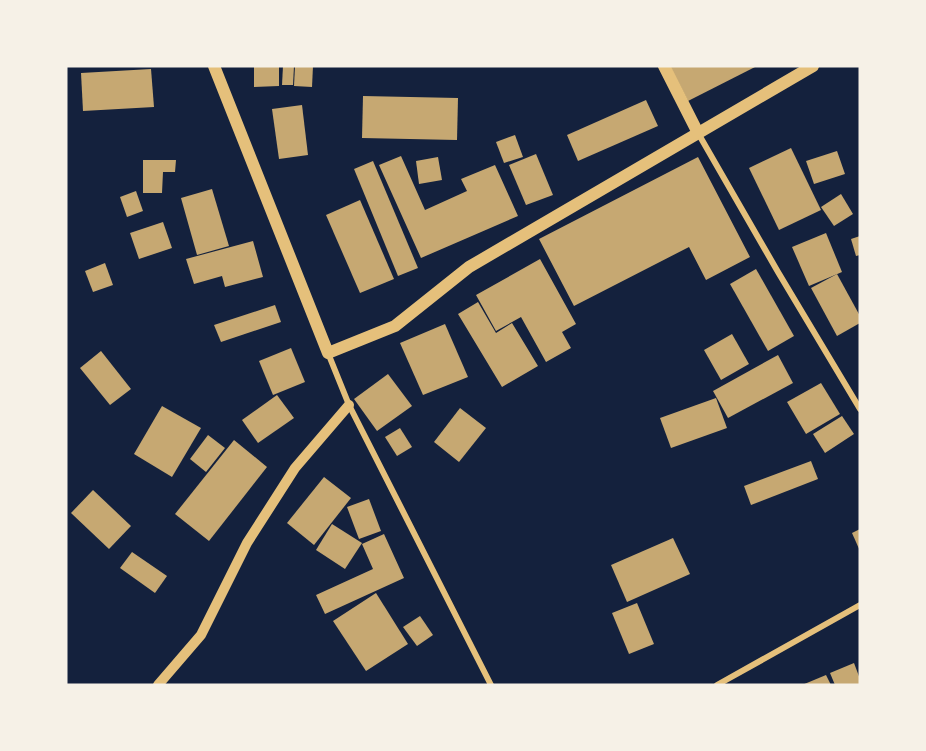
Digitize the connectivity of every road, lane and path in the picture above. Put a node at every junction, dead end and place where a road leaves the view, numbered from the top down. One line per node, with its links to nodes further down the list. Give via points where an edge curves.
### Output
1 (214, 66): 5 (main road)
2 (664, 66): 4 (main road)
3 (813, 66): 4 (main road)
4 (698, 133): 5 (main road, via 469,267 395,326); 7 (street)
5 (328, 353): 6 (street)
6 (349, 405): 9 (street, via 295,468 247,543 201,635); 10 (street)
7 (860, 409)
8 (860, 605): 11 (street)
9 (158, 685)
10 (491, 685)
11 (717, 685)

